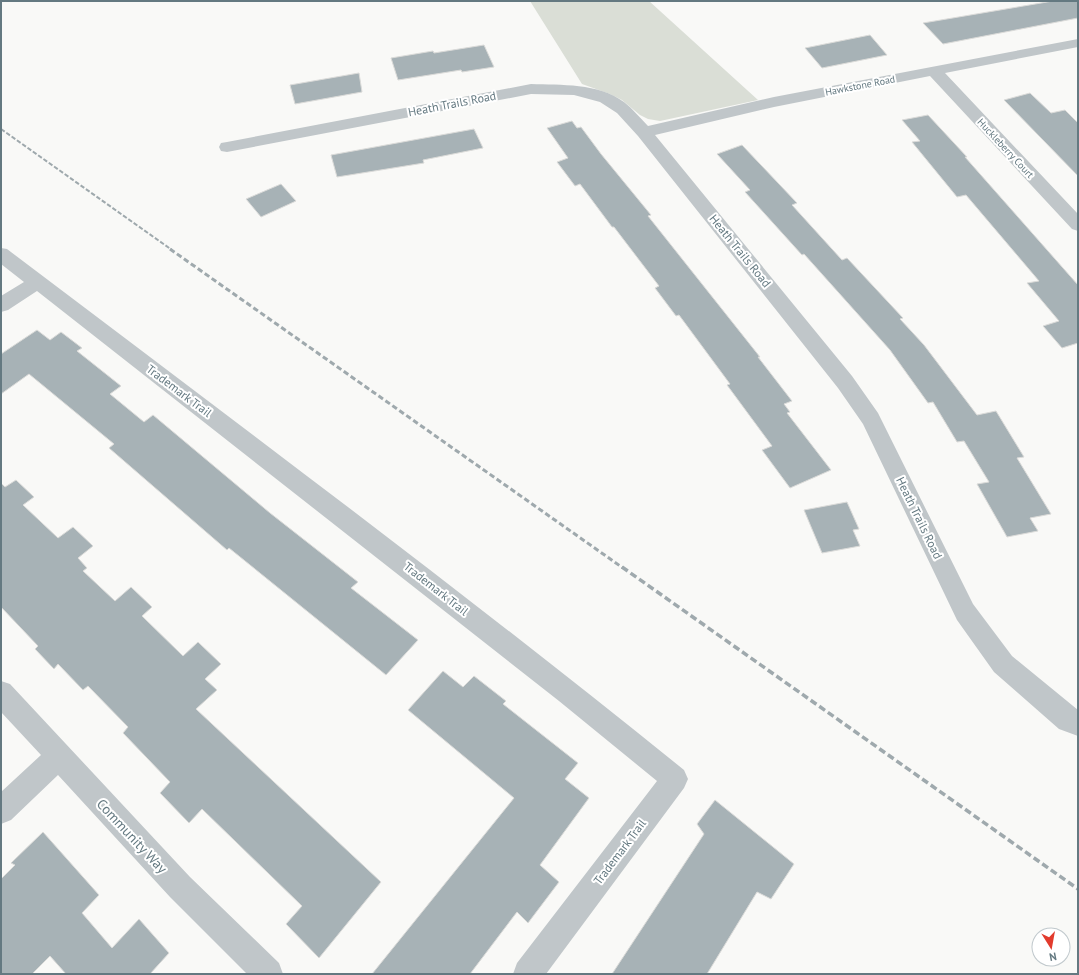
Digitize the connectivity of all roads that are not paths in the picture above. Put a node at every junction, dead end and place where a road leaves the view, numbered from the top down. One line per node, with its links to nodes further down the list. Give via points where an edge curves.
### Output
1 (1078, 43): 2 (street, Hawkstone Road)
2 (934, 71): 3 (street, Hawkstone Road, via 774,102); 5 (street, Huckleberry Court)
3 (644, 132): 4 (street, Heath Trails Road, via 616,104 591,94 531,89); 10 (street, Heath Trails Road, via 845,382 871,420 965,612 1003,664 1068,720)
4 (227, 147)
5 (1078, 225)
6 (1, 254): 7 (street, Trademark Trail)
7 (36, 282): 8 (street); 14 (street, Trademark Trail, via 481,624 675,779)
8 (1, 305)
9 (1, 693): 11 (street, Community Way)
10 (1078, 723)
11 (59, 756): 12 (street); 13 (street, Community Way, via 180,887)
12 (1, 810)
13 (268, 974)
14 (528, 974)

